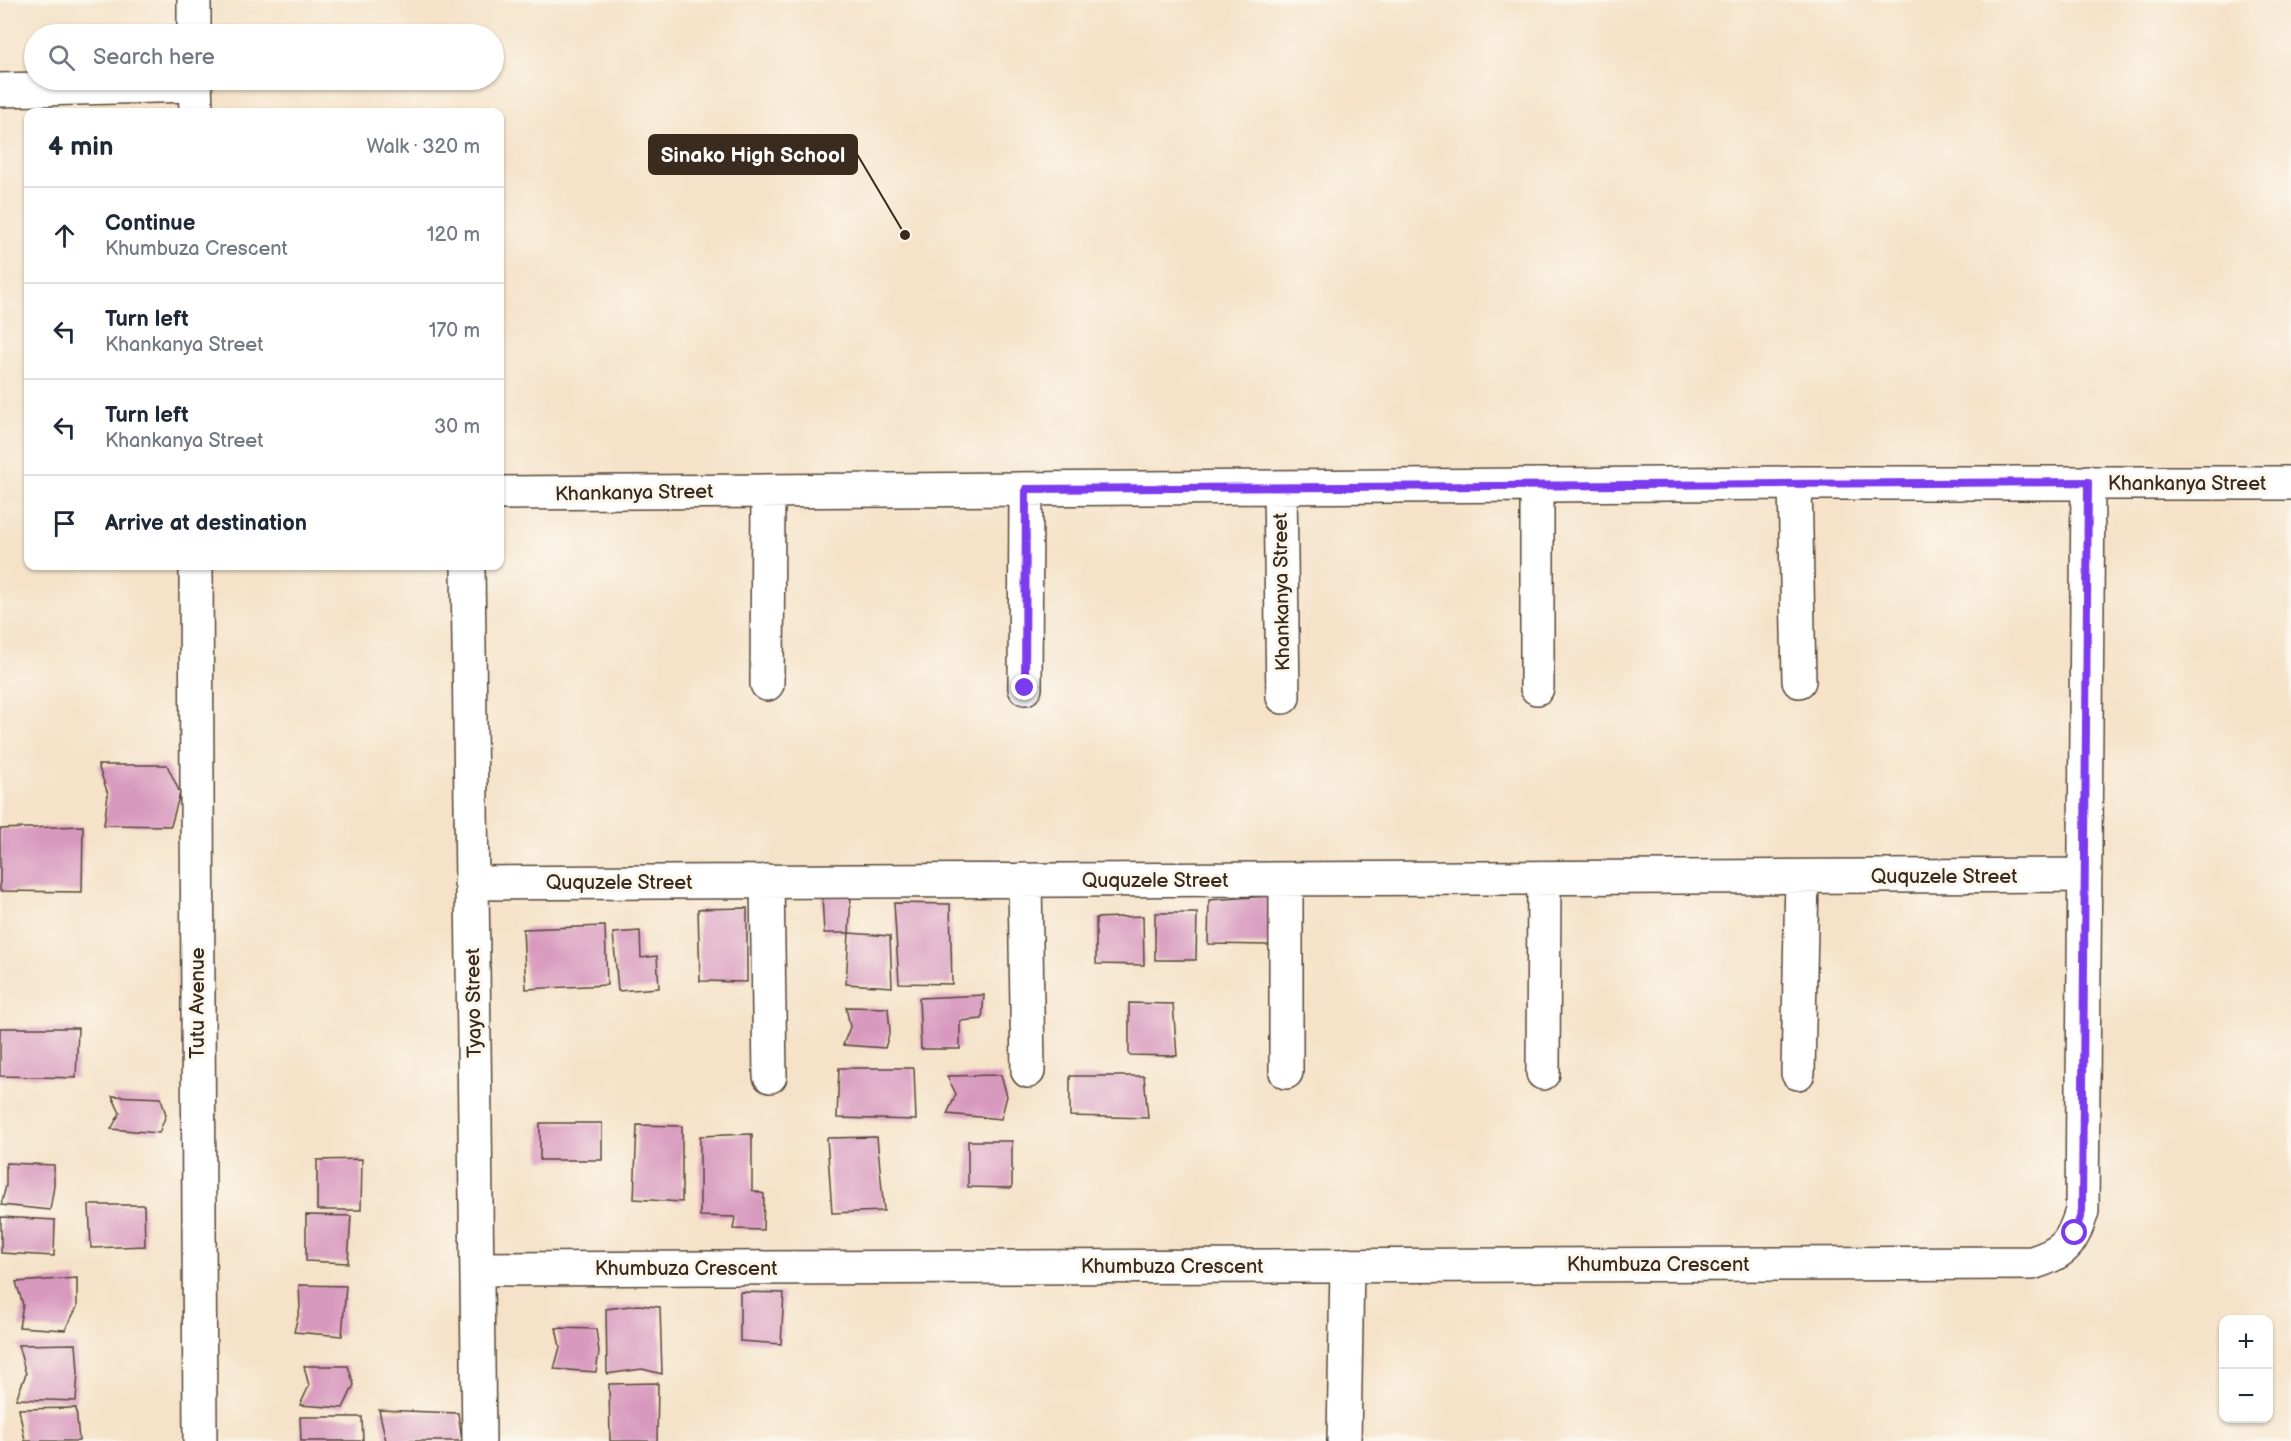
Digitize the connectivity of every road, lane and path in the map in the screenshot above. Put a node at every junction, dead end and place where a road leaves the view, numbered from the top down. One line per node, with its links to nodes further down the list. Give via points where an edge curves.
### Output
1 (194, 0): 2 (street)
2 (194, 24)
3 (0, 90): 4 (street)
4 (195, 92)
5 (2088, 482): 6 (street, Khankanya Street); 7 (street, Khankanya Street); 20 (street, Khumbuza Crescent)
6 (1795, 483): 8 (street, Khankanya Street); 15 (street)
7 (2291, 483)
8 (1538, 485): 9 (street, Khankanya Street); 18 (street)
9 (1280, 487): 10 (street, Khankanya Street); 19 (street, Khankanya Street)
10 (1026, 489): 11 (street, Khankanya Street); 17 (street)
11 (768, 491): 12 (street, Khankanya Street); 16 (street)
12 (504, 494)
13 (196, 570): 34 (street, Tutu Avenue)
14 (468, 570): 26 (street, Tyayo Street)
15 (1799, 681)
16 (767, 684)
17 (1025, 688)
18 (1537, 688)
19 (1283, 697)
20 (2085, 875): 21 (street, Ququzele Street); 32 (street, Khumbuza Crescent, via 2082,1211 2075,1233 2054,1256 2032,1263)
21 (1802, 877): 22 (street, Ququzele Street); 30 (street)
22 (1544, 878): 23 (street, Ququzele Street); 29 (street)
23 (1286, 879): 24 (street, Ququzele Street); 28 (street)
24 (1025, 880): 25 (street, Ququzele Street); 27 (street)
25 (767, 881): 26 (street, Ququzele Street); 31 (street)
26 (471, 883): 33 (street, Tyayo Street)
27 (1028, 1071)
28 (1286, 1072)
29 (1543, 1073)
30 (1798, 1073)
31 (770, 1076)
32 (1347, 1265): 33 (street, Khumbuza Crescent); 36 (street)
33 (477, 1269): 35 (street, Tyayo Street)
34 (200, 1441)
35 (479, 1441)
36 (1344, 1441)

